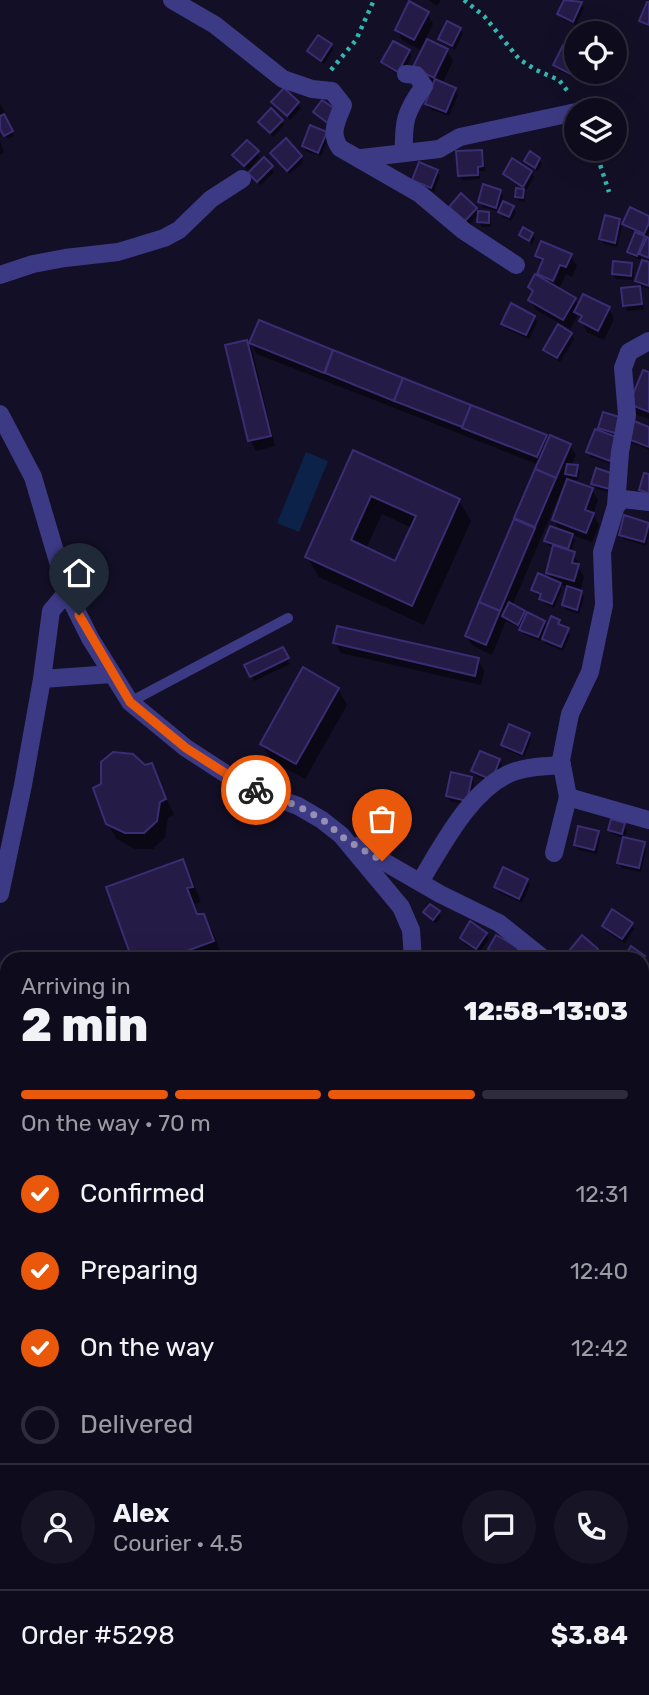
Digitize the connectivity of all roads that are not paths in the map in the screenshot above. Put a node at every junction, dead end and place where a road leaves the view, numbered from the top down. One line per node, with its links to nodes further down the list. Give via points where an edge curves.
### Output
1 (173, 0): 5 (street, via 215,25 283,79 332,92 343,105 334,139 340,148)
2 (406, 74): 4 (street, via 416,75 424,86 409,106)
3 (564, 109): 4 (street, via 460,137 439,149)
4 (404, 153): 5 (street)
5 (362, 158): 7 (street)
6 (242, 179): 8 (street, via 164,237 118,252 33,264)
7 (516, 264)
8 (0, 275)
9 (649, 341): 12 (street, via 629,352 623,368 627,415)
10 (0, 414): 13 (street, via 33,477)
11 (649, 502): 12 (street, via 623,499)
12 (616, 506): 18 (street, via 602,552 604,605 590,672 570,714)
13 (67, 592): 15 (street); 16 (street, via 51,611)
14 (289, 618): 17 (lane)
15 (112, 674): 16 (street); 17 (street)
16 (42, 679): 24 (street)
17 (130, 702): 21 (street, via 186,748 247,787 298,806)
18 (562, 765): 19 (street); 23 (street, via 531,767 499,779 460,817)
19 (568, 797): 20 (street); 22 (street)
20 (649, 820)
21 (345, 839): 23 (street); 25 (street, via 401,907 411,930)
22 (554, 853)
23 (420, 883): 26 (street, via 499,923)
24 (0, 894)
25 (413, 952)
26 (535, 952)

